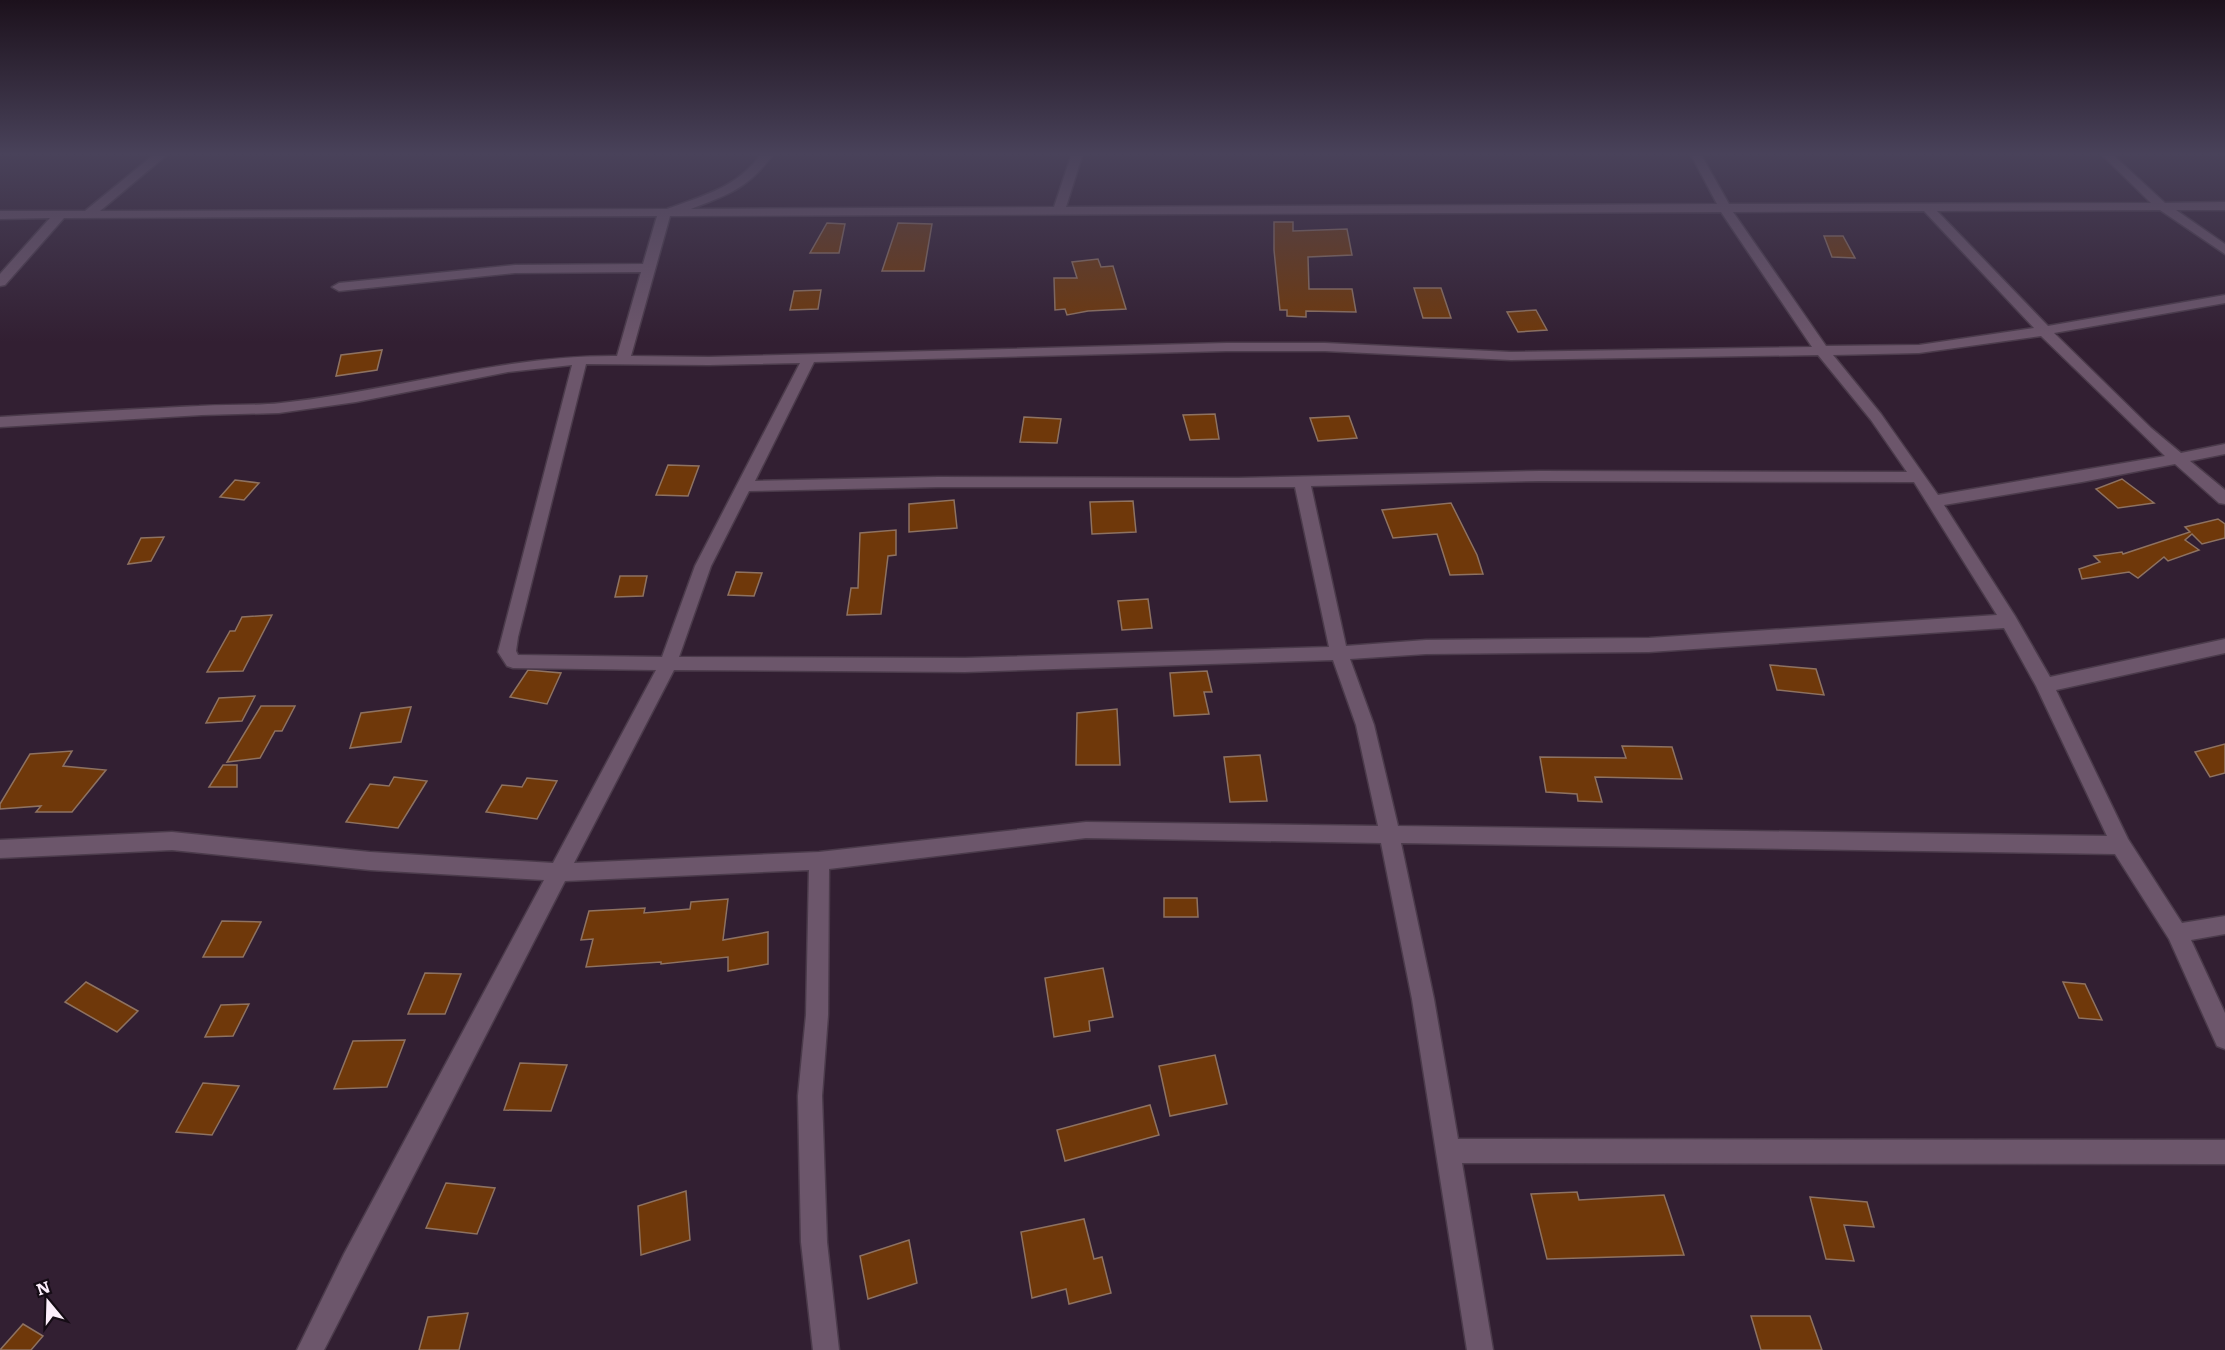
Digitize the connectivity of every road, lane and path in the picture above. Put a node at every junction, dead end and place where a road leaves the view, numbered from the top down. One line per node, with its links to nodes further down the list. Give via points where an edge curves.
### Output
1 (59, 216): 8 (street)
2 (663, 216): 7 (street)
3 (1730, 216): 12 (street)
4 (1936, 216): 11 (street)
5 (2176, 216): 6 (street)
6 (2225, 250)
7 (649, 268): 9 (street, via 515,269); 15 (street)
8 (0, 282)
9 (339, 287)
10 (2225, 299): 11 (street)
11 (2044, 331): 12 (street, via 1919,349); 18 (street)
12 (1823, 352): 13 (street, via 1511,356 1325,347 1226,347); 19 (street)
13 (810, 357): 15 (street); 21 (street)
14 (580, 360): 15 (street); 16 (street, via 508,368 279,408); 27 (street, via 507,652 513,661 532,663)
15 (623, 360)
16 (0, 422)
17 (2225, 449): 18 (street)
18 (2177, 458): 22 (street); 23 (street)
19 (1918, 477): 20 (street, via 1540,476); 23 (street)
20 (1302, 482): 21 (street); 26 (street)
21 (743, 486): 27 (street, via 703,566)
22 (2225, 499)
23 (1933, 501): 24 (street)
24 (2009, 621): 26 (street, via 1649,645 1426,647); 28 (street)
25 (2225, 646): 28 (street)
26 (1339, 653): 27 (street, via 965,665); 29 (street, via 1365,725)
27 (668, 664): 33 (street)
28 (2045, 685): 30 (street)
29 (1390, 836): 30 (street); 32 (street, via 1086,830); 37 (street)
30 (2121, 845): 35 (street)
31 (0, 849): 33 (street, via 172,841 370,861)
32 (819, 861): 33 (street); 40 (street, via 817,1015 810,1096 814,1242)
33 (561, 872): 39 (street, via 358,1252)
34 (2225, 925): 35 (street)
35 (2177, 933): 36 (street)
36 (2225, 1038)
37 (1448, 1151): 38 (street); 41 (street)
38 (2225, 1152)
39 (310, 1350)
40 (826, 1350)
41 (1480, 1350)

